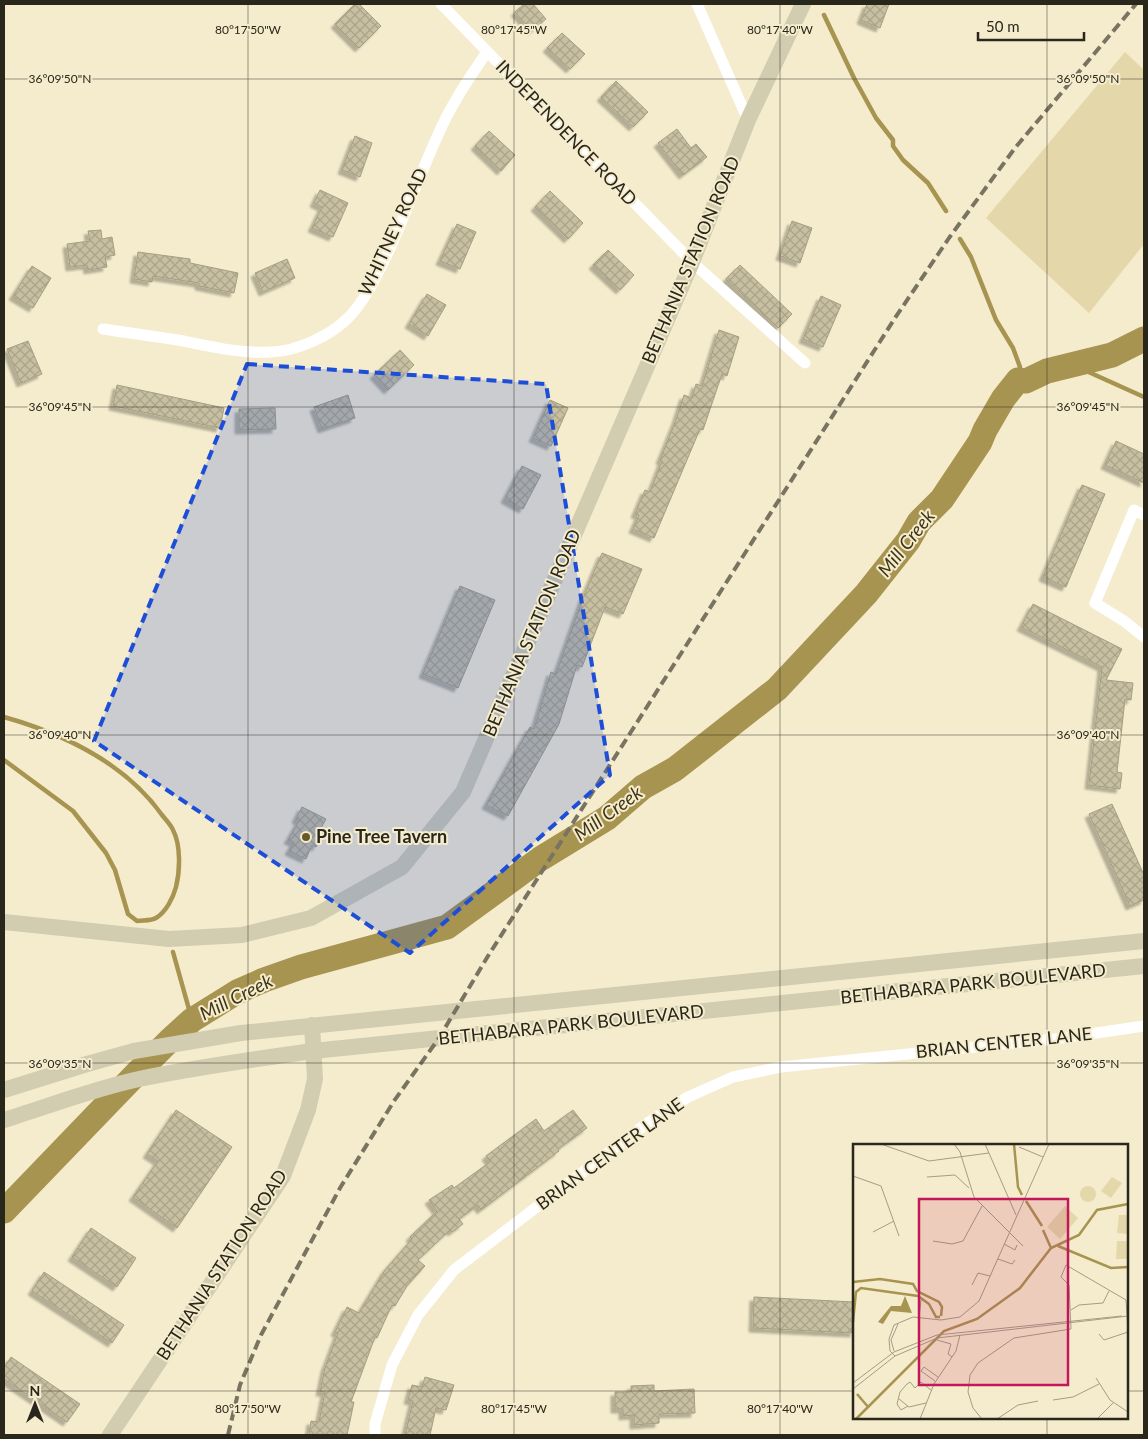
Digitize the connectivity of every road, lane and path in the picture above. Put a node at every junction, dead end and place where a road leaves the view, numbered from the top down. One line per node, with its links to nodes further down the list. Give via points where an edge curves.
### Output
1 (441, 4): 4 (street, INDEPENDENCE ROAD)
2 (697, 4): 5 (street)
3 (803, 4): 5 (street, BETHANIA STATION ROAD)
4 (487, 52): 6 (street, INDEPENDENCE ROAD); 7 (street, WHITNEY ROAD, via 454,101 375,279 355,309 335,329 292,348 254,353)
5 (748, 120): 6 (street, BETHANIA STATION ROAD)
6 (692, 262): 8 (street, INDEPENDENCE ROAD); 11 (street, BETHANIA STATION ROAD, via 463,792 402,867 311,918 242,935 169,939)
7 (103, 329)
8 (805, 363)
9 (1144, 516): 10 (street, via 1134,510 1095,603)
10 (1144, 637)
11 (4, 922)
12 (1144, 941): 14 (street, BETHABARA PARK BOULEVARD)
13 (1144, 966): 16 (street, BETHABARA PARK BOULEVARD)
14 (312, 1025): 16 (street, BETHANIA STATION ROAD); 17 (street, BETHABARA PARK BOULEVARD, via 134,1051)
15 (1144, 1026): 20 (street, BRIAN CENTER LANE, via 1055,1039 781,1067 733,1076 688,1097 646,1124 454,1270 418,1315 392,1365)
16 (313, 1050): 18 (street, BETHABARA PARK BOULEVARD, via 138,1079); 19 (street, BETHANIA STATION ROAD, via 315,1079 308,1110 283,1176)
17 (4, 1090)
18 (4, 1120)
19 (110, 1435)
20 (374, 1435)

